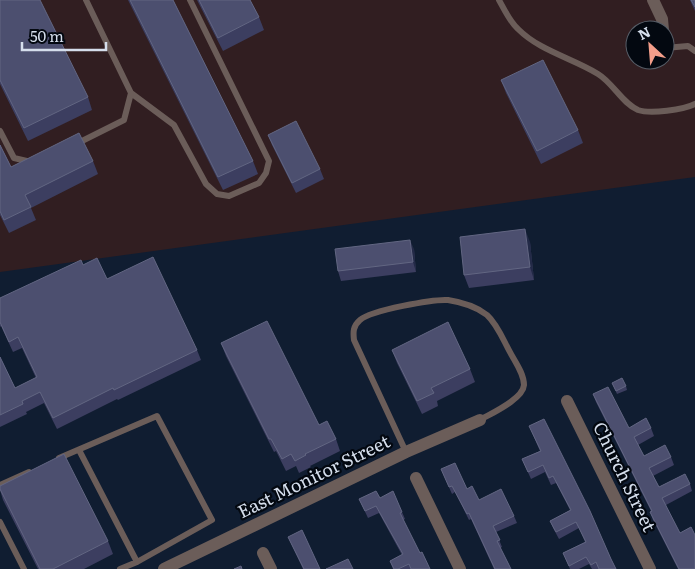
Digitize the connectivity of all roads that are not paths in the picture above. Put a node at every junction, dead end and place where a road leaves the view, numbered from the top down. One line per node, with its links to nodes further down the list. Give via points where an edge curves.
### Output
1 (86, 0): 8 (lane)
2 (190, 0): 8 (lane, via 269,161 266,173 258,183 229,196 217,194 206,184 174,125)
3 (499, 0): 9 (lane, via 516,28 528,38 599,74 639,110 675,110)
4 (653, 0): 5 (street)
5 (662, 20)
6 (675, 47): 7 (lane, via 688,46)
7 (695, 51)
8 (131, 93): 11 (lane, via 124,120)
9 (695, 104)
10 (0, 131): 12 (lane, via 14,158)
11 (72, 146)
12 (38, 164)
13 (566, 401): 29 (street, Church Street)
14 (480, 420): 16 (street, East Monitor Street); 16 (lane, via 516,398 524,386 518,367 487,316 446,300 371,314 356,325 354,340)
15 (79, 450): 17 (lane); 23 (lane); 23 (lane, via 157,416 212,520)
16 (406, 452): 26 (street, East Monitor Street)
17 (53, 461)
18 (35, 469): 20 (lane)
19 (416, 478): 28 (street)
20 (0, 485)
21 (0, 522): 25 (lane)
22 (263, 553): 27 (street)
23 (137, 562): 24 (lane)
24 (122, 568)
25 (24, 569)
26 (164, 569)
27 (271, 569)
28 (460, 569)
29 (650, 569)

